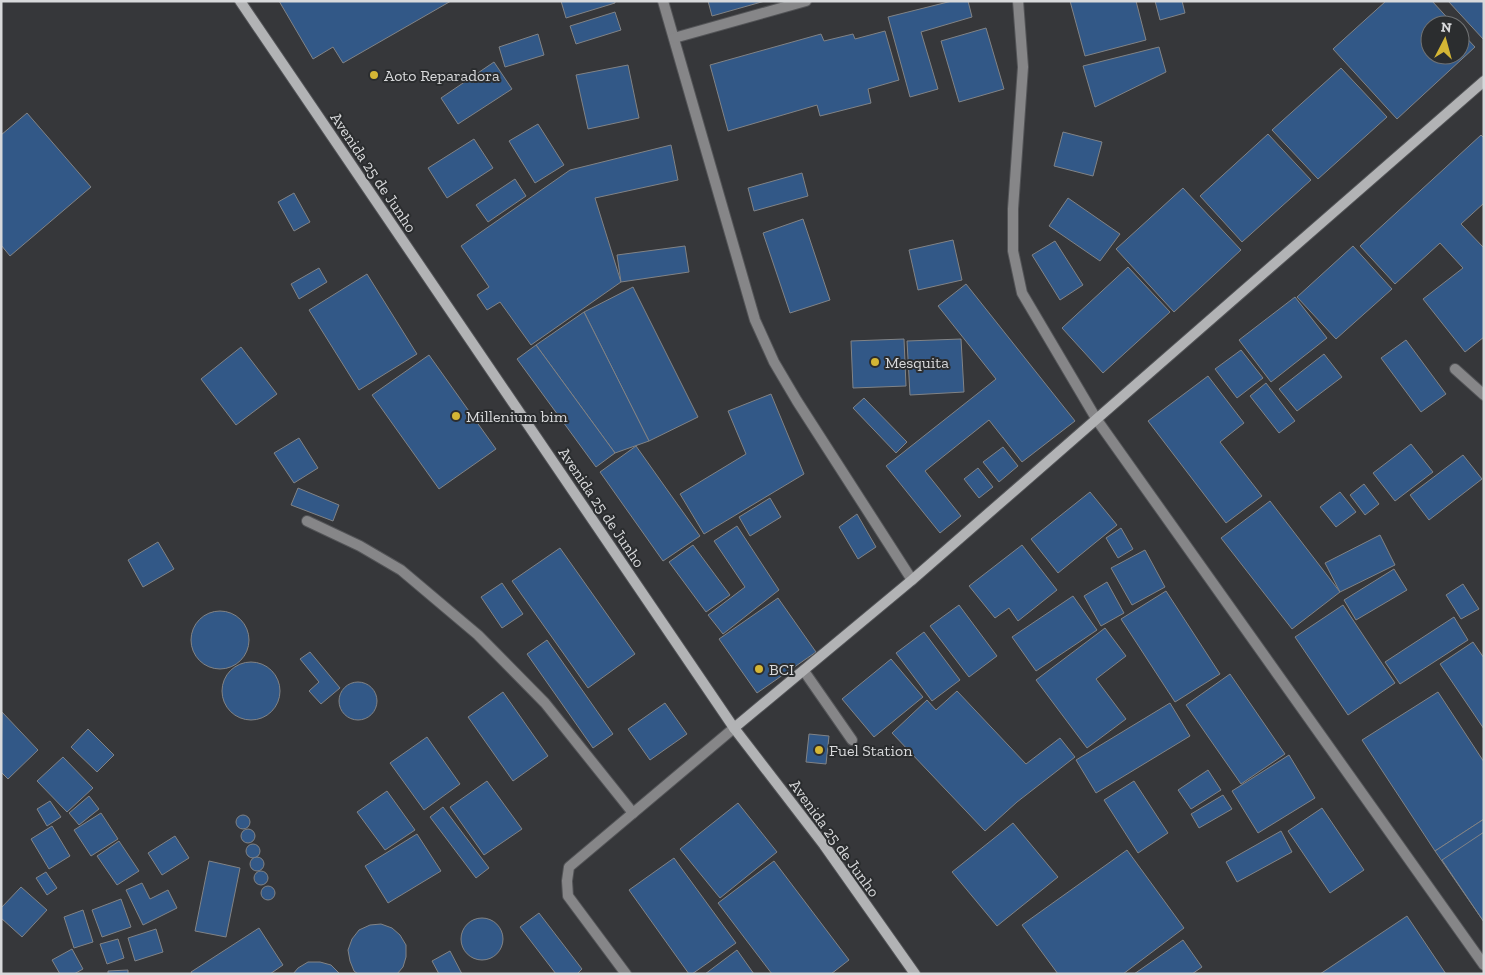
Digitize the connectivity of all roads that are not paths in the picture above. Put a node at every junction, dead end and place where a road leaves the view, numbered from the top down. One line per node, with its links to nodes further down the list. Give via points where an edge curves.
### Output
1 (240, 1): 13 (street, Avenida 25 de Junho)
2 (663, 1): 5 (street)
3 (806, 1): 5 (street)
4 (1018, 1): 9 (street, via 1023,66 1013,251 1022,293)
5 (674, 38): 11 (street, via 755,320 797,401)
6 (1484, 81): 9 (street)
7 (1455, 369): 8 (street)
8 (1484, 395)
9 (1097, 420): 11 (street); 16 (street)
10 (307, 521): 15 (street, via 401,570 478,635 545,703)
11 (912, 580): 12 (street)
12 (804, 671): 13 (street); 14 (street)
13 (734, 728): 15 (street); 18 (street, Avenida 25 de Junho, via 824,845)
14 (852, 740)
15 (633, 813): 17 (street, via 569,868 567,881 568,896)
16 (1484, 965)
17 (626, 974)
18 (916, 974)

